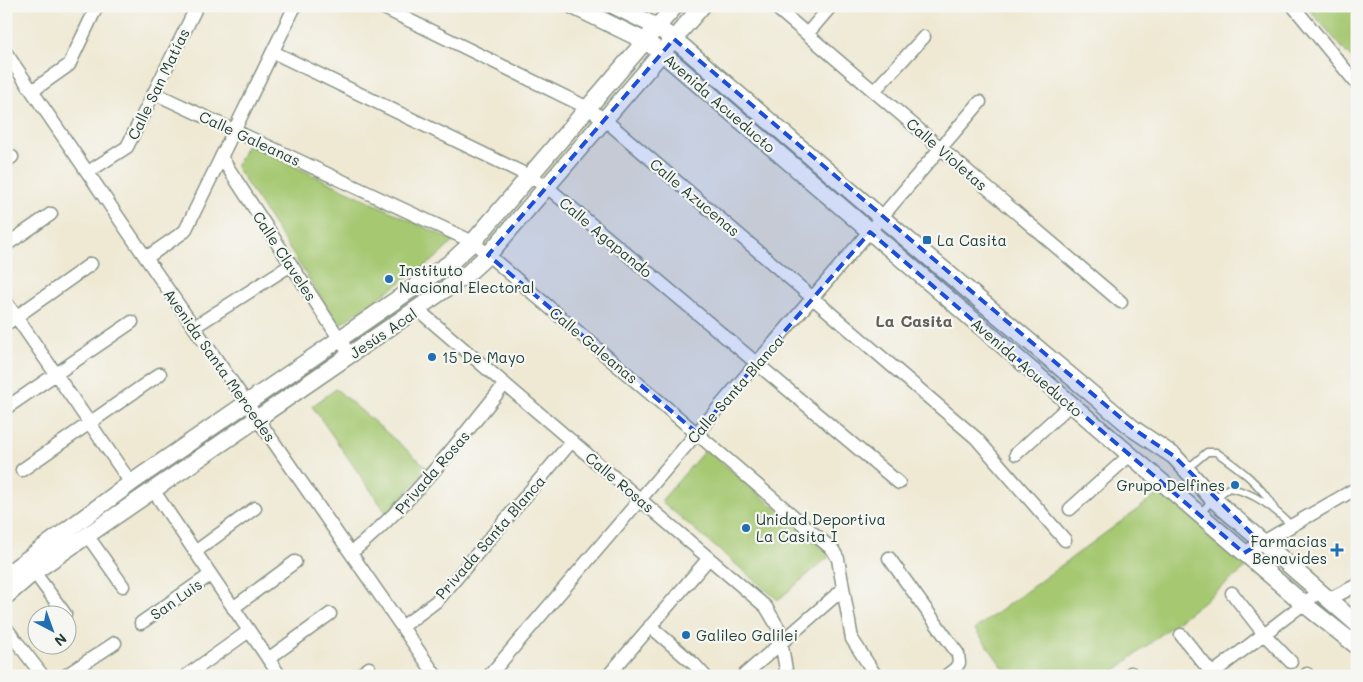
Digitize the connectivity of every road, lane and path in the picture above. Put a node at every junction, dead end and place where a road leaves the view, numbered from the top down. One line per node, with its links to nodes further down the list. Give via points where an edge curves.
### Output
1 (97, 6): 21 (street, via 69,65)
2 (197, 6): 23 (street, Calle San Matías)
3 (295, 6): 17 (street)
4 (380, 6): 25 (street, Calle Azucenas)
5 (573, 6): 16 (street, Avenida Acueducto)
6 (615, 6): 12 (street, Avenida Acueducto)
7 (675, 6): 12 (street, Jesús Acal)
8 (702, 6): 15 (street, Jesús Acal)
9 (774, 6): 13 (street, Calle Violetas)
10 (831, 6): 13 (street)
11 (1293, 6): 20 (street)
12 (657, 27): 15 (street, Avenida Acueducto); 16 (street, Jesús Acal)
13 (807, 34): 22 (street, Calle Violetas)
14 (924, 37): 22 (street)
15 (674, 39): 19 (street, Jesús Acal); 34 (street, Avenida Acueducto)
16 (645, 41): 19 (street, Avenida Acueducto); 25 (street, Jesús Acal)
17 (273, 52): 27 (street); 31 (street, Calle Agapando)
18 (6, 53): 21 (street, Avenida Santa Mercedes)
19 (662, 53): 26 (street, Jesús Acal); 35 (street, Avenida Acueducto)
20 (1357, 84)
21 (32, 90): 30 (street, Avenida Santa Mercedes)
22 (874, 91): 28 (street, Calle Violetas)
23 (154, 93): 27 (street, Calle Galeanas); 30 (street, Calle San Matías, via 127,147)
24 (980, 102): 28 (street, Calle Santa Blanca)
25 (588, 108): 26 (street, Calle Azucenas); 31 (street, Jesús Acal)
26 (605, 120): 32 (street, Jesús Acal); 42 (street, Calle Azucenas)
27 (234, 131): 29 (street); 36 (street, Calle Galeanas)
28 (941, 149): 34 (street, Calle Santa Blanca); 44 (street, Calle Violetas)
29 (221, 157): 39 (street, via 184,231); 41 (street, Calle Claveles)
30 (88, 172): 39 (street, Avenida Santa Mercedes)
31 (529, 176): 32 (street, Calle Agapando); 36 (street, Jesús Acal)
32 (547, 188): 38 (street, Jesús Acal); 51 (street, Calle Agapando)
33 (51, 214): 37 (street)
34 (882, 218): 35 (street, Calle Santa Blanca); 65 (street, Avenida Acueducto, via 1135,430 1174,456)
35 (870, 232): 42 (street, Calle Santa Blanca); 56 (street, Avenida Acueducto)
36 (472, 242): 38 (street, Calle Galeanas); 49 (street, Jesús Acal, via 451,262)
37 (6, 245)
38 (488, 255): 45 (street, Jesús Acal, via 466,275); 60 (street, Calle Galeanas)
39 (146, 258): 48 (street, Avenida Santa Mercedes)
40 (91, 264): 46 (street)
41 (291, 265): 48 (street); 49 (street, Calle Claveles)
42 (813, 298): 51 (street, Calle Santa Blanca); 78 (street, Calle Azucenas, via 976,438)
43 (6, 302): 46 (street)
44 (1120, 302)
45 (417, 309): 50 (street, Jesús Acal); 54 (street, Calle Rosas)
46 (11, 320): 52 (street)
47 (132, 322): 52 (street)
48 (194, 328): 55 (street, Avenida Santa Mercedes)
49 (340, 339): 50 (street, Calle Claveles); 55 (street, Jesús Acal)
50 (350, 355): 58 (street, Jesús Acal)
51 (757, 363): 60 (street, Calle Santa Blanca); 67 (street, Calle Agapando)
52 (56, 374): 57 (street); 59 (street)
53 (160, 374): 59 (street)
54 (505, 384): 61 (street, Calle Rosas); 81 (street, Privada Rosas, via 430,476 384,526)
55 (247, 403): 58 (street, Avenida Santa Mercedes); 66 (street, Jesús Acal)
56 (1071, 404): 62 (street); 63 (street, Avenida Acueducto)
57 (6, 408)
58 (258, 418): 69 (street, Jesús Acal); 81 (street, Avenida Santa Mercedes)
59 (89, 422): 64 (street); 66 (street)
60 (697, 433): 71 (street, Calle Santa Blanca); 91 (street, Calle Galeanas, via 834,550)
61 (572, 441): 71 (street, Calle Rosas); 102 (street, Privada Santa Blanca, via 438,600)
62 (1016, 454)
63 (1130, 454): 73 (street); 75 (street, Avenida Acueducto)
64 (22, 470)
65 (1187, 470): 70 (street, Avenida Acueducto); 74 (lane, via 1207,452 1216,452 1247,476 1268,497)
66 (131, 483): 88 (street, Jesús Acal)
67 (899, 483)
68 (1357, 488): 76 (street)
69 (153, 490): 77 (street, Jesús Acal); 80 (street)
70 (1213, 499): 74 (lane, via 1228,488 1243,490); 75 (lane); 79 (street, Avenida Acueducto)
71 (640, 500): 83 (street, Calle Rosas); 118 (street, Calle Santa Blanca)
72 (255, 508): 80 (street)
73 (1070, 509)
74 (1275, 510): 76 (lane)
75 (1200, 514): 82 (street, Avenida Acueducto)
76 (1292, 526): 79 (street)
77 (87, 535): 86 (street, Jesús Acal); 90 (street)
78 (1065, 540)
79 (1261, 542): 82 (street); 94 (street, Avenida Acueducto)
80 (195, 552): 87 (street)
81 (352, 552): 102 (street, Avenida Santa Mercedes)
82 (1244, 552): 96 (street, Avenida Acueducto)
83 (709, 558): 101 (street); 107 (street, Calle Rosas, via 766,607 776,620)
84 (889, 558): 124 (street, via 958,654 959,663)
85 (295, 562): 97 (street)
86 (34, 572): 93 (street, Jesús Acal); 95 (street)
87 (210, 574): 97 (street); 99 (street, San Luis)
88 (6, 576)
89 (1357, 585): 94 (street)
90 (123, 586)
91 (843, 589): 107 (street); 123 (street, Calle Galeanas, via 852,639)
92 (1232, 593): 105 (street)
93 (6, 596)
94 (1324, 596): 96 (street); 100 (street, Avenida Acueducto)
95 (58, 604)
96 (1304, 604): 105 (street); 109 (street, Avenida Acueducto)
97 (233, 608): 104 (street)
98 (330, 614): 110 (street)
99 (141, 623)
100 (1357, 624)
101 (650, 626): 119 (street); 120 (street)
102 (402, 627): 117 (street, Avenida Santa Mercedes)
103 (6, 628): 113 (street)
104 (249, 630): 110 (street); 115 (street)
105 (1264, 634): 111 (street); 112 (street)
106 (1181, 635): 112 (street)
107 (781, 642): 121 (street); 122 (street, Calle Rosas)
108 (115, 643): 114 (street)
109 (1357, 646)
110 (268, 659): 116 (street)
111 (1291, 662)
112 (1212, 675)
113 (43, 676)
114 (65, 676)
115 (186, 676)
116 (280, 676)
117 (436, 676)
118 (489, 676)
119 (608, 676)
120 (705, 676)
121 (743, 676)
122 (788, 676)
123 (876, 676)
124 (946, 676)

